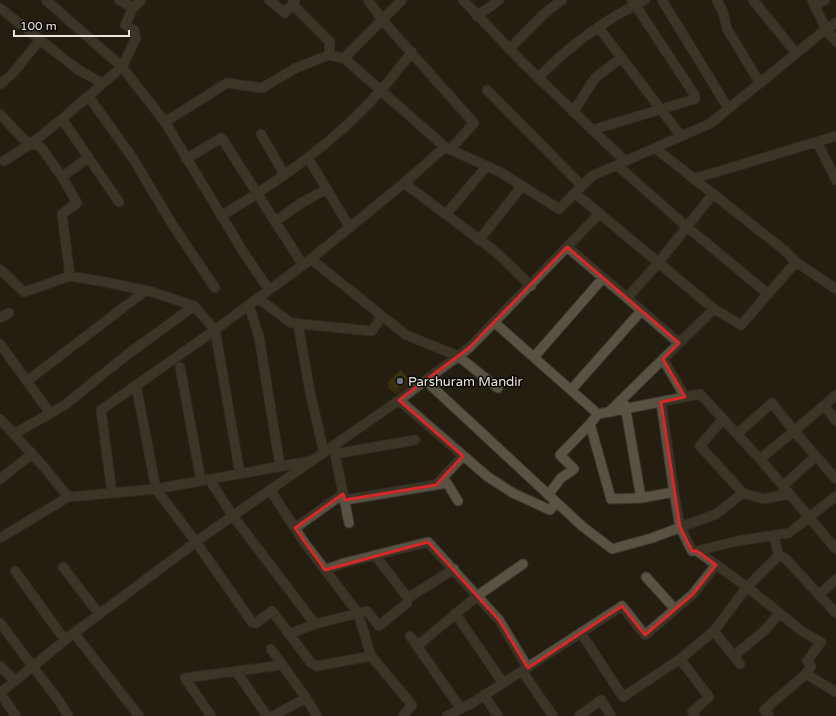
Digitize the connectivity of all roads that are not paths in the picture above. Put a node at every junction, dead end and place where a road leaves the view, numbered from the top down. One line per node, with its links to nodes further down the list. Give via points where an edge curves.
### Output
1 (46, 0): 33 (street)
2 (119, 0): 19 (street)
3 (141, 0): 19 (street)
4 (268, 0): 15 (street, via 285,13)
5 (368, 0): 21 (street)
6 (402, 0): 21 (street)
7 (462, 0): 20 (street)
8 (499, 0): 20 (street)
9 (562, 0): 27 (street)
10 (645, 0): 16 (street)
11 (662, 0): 41 (street)
12 (717, 0): 35 (street, via 727,29)
13 (753, 0): 29 (street)
14 (825, 0): 17 (street)
15 (294, 2): 30 (street, via 330,42)
16 (634, 2): 23 (street); 42 (street, via 694,94 695,99)
17 (813, 3): 24 (street)
18 (0, 8): 25 (street)
19 (133, 8): 33 (street, via 125,25 134,30 136,38)
20 (477, 16): 27 (street)
21 (382, 20): 28 (street); 31 (street)
22 (836, 23): 24 (street)
23 (599, 28): 32 (street); 34 (street, via 556,60)
24 (826, 29): 26 (street); 29 (street)
25 (40, 40): 36 (street, via 77,69); 37 (street, via 12,74)
26 (836, 42)
27 (509, 49): 34 (street)
28 (412, 52): 39 (street); 53 (street, via 474,123)
29 (796, 53): 35 (street)
30 (329, 55): 31 (street); 46 (street, via 296,68 262,88 227,83)
31 (344, 58): 39 (street)
32 (621, 58): 42 (street); 43 (street, via 595,78)
33 (122, 67): 40 (street); 46 (street)
34 (538, 78): 43 (street)
35 (760, 82): 41 (street)
36 (102, 83)
37 (0, 84)
38 (487, 90): 67 (street)
39 (381, 91): 53 (street); 56 (street)
40 (89, 97): 45 (street); 89 (street, via 134,160 172,224)
41 (728, 108): 49 (street, via 711,123)
42 (662, 110): 47 (street); 49 (street)
43 (573, 112): 47 (street)
44 (0, 114): 52 (street, via 24,140)
45 (62, 119): 52 (street); 55 (street)
46 (165, 122): 57 (street)
47 (592, 130): 59 (street)
48 (261, 134): 61 (street)
49 (681, 136): 54 (street)
50 (836, 136): 51 (street)
51 (817, 142): 63 (street); 64 (street)
52 (32, 143): 58 (street); 62 (street, via 41,147)
53 (447, 148): 60 (street); 65 (street)
54 (655, 148): 59 (street); 63 (street)
55 (89, 158): 62 (street); 72 (street)
56 (308, 158): 61 (street); 68 (street)
57 (186, 159): 70 (street, via 221,138); 75 (street)
58 (4, 161)
59 (621, 163): 67 (street, via 592,176); 77 (street)
60 (487, 166): 66 (street); 74 (street)
61 (284, 174): 70 (street)
62 (62, 177): 86 (street, via 77,203 62,214)
63 (693, 179): 71 (street)
64 (836, 180)
65 (404, 183): 74 (street); 78 (street)
66 (522, 186): 69 (street, via 559,209); 79 (street)
67 (582, 186): 69 (street)
68 (327, 189): 76 (street); 78 (street)
69 (575, 192): 73 (street)
70 (258, 193): 75 (street); 76 (street)
71 (713, 194): 77 (street); 83 (street)
72 (119, 202)
73 (600, 213): 80 (street); 82 (street)
74 (446, 214): 79 (street)
75 (221, 216): 91 (street)
76 (276, 221): 84 (street)
77 (686, 227): 82 (street); 93 (street)
78 (350, 228): 81 (street)
79 (479, 240): 88 (street, via 496,252)
80 (567, 247): 87 (street); 88 (street)
81 (311, 259): 84 (street); 101 (street)
82 (659, 262): 95 (street); 98 (street)
83 (796, 262): 90 (street); 93 (street)
84 (304, 265): 91 (street)
85 (0, 269): 86 (street, via 24,292)
86 (70, 276): 92 (street)
87 (603, 278): 95 (street); 109 (street)
88 (531, 286): 103 (street)
89 (215, 288)
90 (836, 289)
91 (269, 290): 94 (street)
92 (145, 291): 97 (street); 112 (street)
93 (768, 294): 98 (street, via 741,325)
94 (258, 298): 96 (street); 104 (street, via 291,323)
95 (627, 298): 99 (street)
96 (249, 305): 105 (street); 143 (street, via 259,337)
97 (194, 306): 105 (street); 125 (street, via 124,357 65,405)
98 (714, 309): 106 (street)
99 (641, 311): 106 (street); 116 (street)
100 (9, 313): 102 (street)
101 (382, 316): 104 (street, via 372,332); 108 (street, via 406,335)
102 (0, 318)
103 (495, 323): 108 (street); 109 (street)
104 (298, 324): 137 (street)
105 (215, 330): 114 (street); 144 (street)
106 (679, 343): 110 (street)
107 (0, 344): 112 (street)
108 (458, 356): 113 (street); 115 (street)
109 (534, 357): 116 (street)
110 (663, 359): 118 (street); 119 (street)
111 (180, 367): 147 (street)
112 (27, 380): 125 (street)
113 (426, 380): 120 (street); 156 (street)
114 (136, 385): 150 (street); 153 (street, via 101,410)
115 (498, 388)
116 (571, 390): 126 (street)
117 (836, 395): 122 (street)
118 (624, 397): 123 (street); 124 (street)
119 (685, 397): 121 (street); 128 (street, via 700,394)
120 (399, 400): 136 (street); 139 (street)
121 (661, 402): 123 (street); 152 (street)
122 (824, 405): 129 (street); 132 (street)
123 (626, 409): 124 (street); 160 (street)
124 (609, 412): 126 (street)
125 (50, 413): 133 (street)
126 (598, 414): 130 (street)
127 (0, 419): 131 (street)
128 (723, 419): 134 (street); 154 (street, via 700,446)
129 (836, 421)
130 (590, 424): 156 (street, via 560,455 574,469 561,478); 160 (street, via 611,500)
131 (3, 428): 133 (street)
132 (794, 431): 134 (street, via 772,403); 140 (street); 141 (street)
133 (14, 434): 138 (street)
134 (737, 434): 141 (street)
135 (415, 440): 136 (street)
136 (335, 450): 137 (street); 159 (street)
137 (324, 453): 142 (street)
138 (32, 454): 146 (street); 158 (street)
139 (463, 456): 148 (street); 162 (street, via 488,477 513,493 550,510)
140 (816, 456): 145 (street); 149 (street)
141 (760, 459): 149 (street)
142 (313, 460): 143 (street); 151 (street)
143 (280, 466): 144 (street)
144 (240, 474): 147 (street)
145 (836, 478)
146 (0, 479)
147 (205, 480): 150 (street); 163 (street)
148 (436, 485): 159 (street); 161 (street, via 447,483)
149 (782, 486): 155 (street)
150 (156, 489): 153 (street); 170 (street)
151 (270, 490): 163 (street); 167 (street)
152 (674, 492): 160 (street); 166 (street)
153 (112, 493): 158 (street)
154 (744, 493): 155 (street, via 763,499); 166 (street, via 716,514)
155 (789, 494): 164 (street)
156 (548, 495): 162 (street)
157 (836, 496): 164 (street)
158 (68, 497): 168 (street)
159 (344, 497): 165 (street); 167 (street)
160 (641, 498)
161 (458, 501)
162 (556, 502): 166 (street, via 612,549)
163 (233, 516): 170 (street); 194 (street)
164 (809, 518): 169 (street, via 789,533); 171 (street)
165 (349, 523)
166 (680, 527): 172 (street, via 692,551)
167 (295, 528): 179 (street)
168 (2, 534)
169 (773, 535): 172 (street); 174 (street)
170 (196, 542): 192 (street); 198 (street, via 252,622 256,623 272,611)
171 (836, 549)
172 (697, 551): 176 (street)
173 (375, 555): 178 (street, via 428,542); 179 (street); 186 (street)
174 (780, 555): 183 (street); 184 (street)
175 (523, 564): 185 (street)
176 (716, 565): 183 (street); 187 (street, via 693,594)
177 (63, 567): 192 (street)
178 (454, 569): 185 (street); 186 (street)
179 (325, 570): 188 (street)
180 (15, 571): 200 (street)
181 (646, 577): 187 (street)
182 (836, 579): 184 (street)
183 (747, 587): 190 (street); 195 (street)
184 (819, 595): 191 (street)
185 (477, 596): 189 (street); 210 (street, via 498,620)
186 (408, 598): 188 (street, via 407,603 378,626 367,611)
187 (675, 609): 197 (street, via 645,635 622,606)
188 (358, 613): 194 (street); 203 (street)
189 (455, 613): 201 (street); 215 (street)
190 (780, 613): 204 (street, via 764,631); 212 (street, via 803,632 821,642 807,661 811,666)
191 (836, 613)
192 (99, 614): 196 (street)
193 (0, 623): 209 (street)
194 (315, 624): 198 (street)
195 (714, 631): 204 (street); 205 (street)
196 (74, 633): 200 (street); 223 (street)
197 (581, 633): 205 (street, via 623,697); 210 (street)
198 (289, 634): 203 (street, via 311,663 317,666)
199 (410, 636): 201 (street)
200 (65, 640): 209 (street)
201 (417, 646): 220 (street)
202 (271, 649): 207 (street)
203 (371, 656): 228 (street, via 412,705)
204 (734, 656): 206 (street)
205 (680, 659): 234 (street, via 709,697 692,712)
206 (740, 664)
207 (282, 665): 211 (street); 219 (street)
208 (0, 666): 214 (street)
209 (33, 666): 214 (street); 222 (street)
210 (525, 670): 215 (street); 231 (street)
211 (236, 671): 224 (street, via 185,678); 225 (street)
212 (806, 674): 216 (street); 235 (street, via 764,710)
213 (836, 680): 216 (street)
214 (15, 681): 217 (street)
215 (503, 683): 218 (street)
216 (833, 690)
217 (0, 693): 221 (street)
218 (484, 696): 220 (street); 230 (street)
219 (306, 698): 226 (street); 227 (street)
220 (461, 708): 229 (street)
221 (16, 716)
222 (68, 716)
223 (139, 716)
224 (211, 716)
225 (268, 716)
226 (273, 716)
227 (318, 716)
228 (403, 716)
229 (447, 716)
230 (498, 716)
231 (554, 716)
232 (579, 716): 233 (street, via 600,700)
233 (611, 716)
234 (695, 716)
235 (769, 716)

